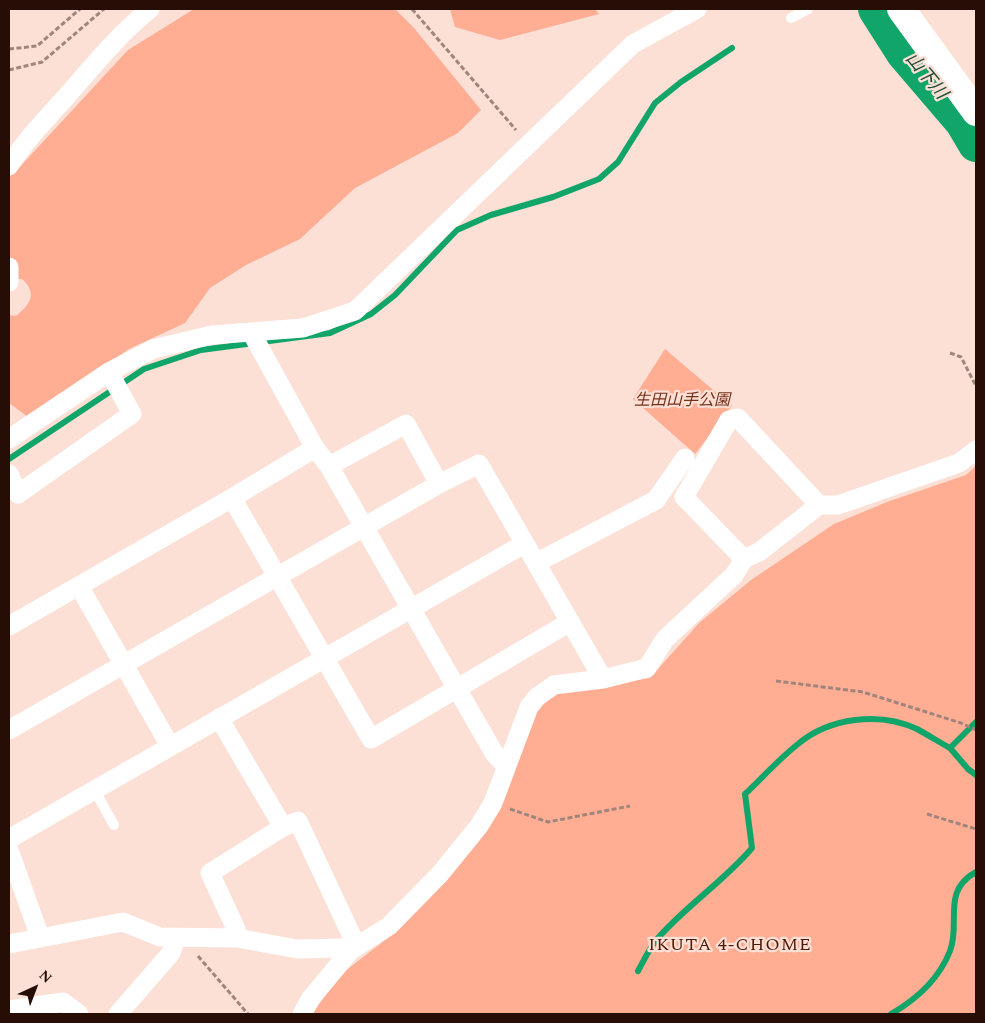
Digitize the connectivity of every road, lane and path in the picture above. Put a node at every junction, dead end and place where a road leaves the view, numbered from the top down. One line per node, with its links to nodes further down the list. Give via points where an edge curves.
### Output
1 (80, 9): 9 (path, via 37,46)
2 (104, 9): 10 (path, via 42,62)
3 (150, 9): 13 (street, via 133,22 85,74)
4 (412, 9): 12 (path)
5 (697, 9): 12 (street, via 633,44)
6 (808, 9): 8 (lane)
7 (901, 9): 11 (street)
8 (791, 18)
9 (9, 49)
10 (9, 70)
11 (976, 112)
12 (528, 144): 16 (street, via 355,311 303,328)
13 (9, 166)
14 (9, 267): 15 (street)
15 (9, 282)
16 (251, 332): 18 (street, via 212,335 153,349); 21 (street)
17 (950, 353): 19 (path, via 961,358)
18 (109, 372): 20 (street); 25 (street, via 132,414 18,494)
19 (976, 386)
20 (9, 439)
21 (315, 448): 24 (street); 27 (street)
22 (976, 450): 28 (street, via 959,463 838,504)
23 (685, 458): 32 (street, via 656,500)
24 (329, 466): 26 (street, via 406,424); 29 (street)
25 (9, 474)
26 (438, 484): 29 (street); 30 (street, via 479,464)
27 (232, 498): 33 (street); 34 (street)
28 (819, 505): 31 (street, via 759,552); 31 (street, via 738,418 729,420 684,497)
29 (363, 527): 33 (street); 35 (street)
30 (524, 544): 32 (street); 35 (street)
31 (744, 559): 40 (street, via 734,575 665,639 647,668)
32 (536, 563): 36 (street)
33 (277, 576): 38 (street); 39 (street)
34 (79, 586): 37 (street); 39 (street)
35 (410, 610): 38 (street); 42 (street)
36 (570, 622): 40 (street); 42 (street)
37 (9, 626)
38 (324, 659): 42 (street, via 371,739); 43 (street)
39 (122, 665): 44 (street); 46 (street)
40 (603, 679): 47 (street, via 554,685 537,697)
41 (776, 681): 45 (path, via 863,692 961,722)
42 (458, 689): 47 (street, via 494,753)
43 (219, 718): 46 (street); 53 (street)
44 (9, 730)
45 (976, 730)
46 (170, 746): 48 (street)
47 (506, 766): 49 (street)
48 (95, 791): 52 (lane); 55 (street)
49 (493, 803): 50 (path, via 548,822); 61 (street, via 479,826 440,874 389,926)
50 (630, 806)
51 (927, 814): 54 (path)
52 (114, 826)
53 (283, 827): 59 (street, via 210,873 236,929); 61 (street, via 298,821)
54 (976, 828)
55 (9, 839)
56 (9, 850): 57 (street)
57 (40, 937): 58 (street, via 123,922 160,937); 60 (street)
58 (179, 938): 59 (street); 64 (street, via 171,953); 65 (path)
59 (237, 938): 61 (street, via 297,949)
60 (9, 944)
61 (354, 948): 66 (street, via 311,998)
62 (9, 1010): 63 (street, via 63,1002)
63 (79, 1014)
64 (118, 1014)
65 (248, 1014)
66 (302, 1014)

